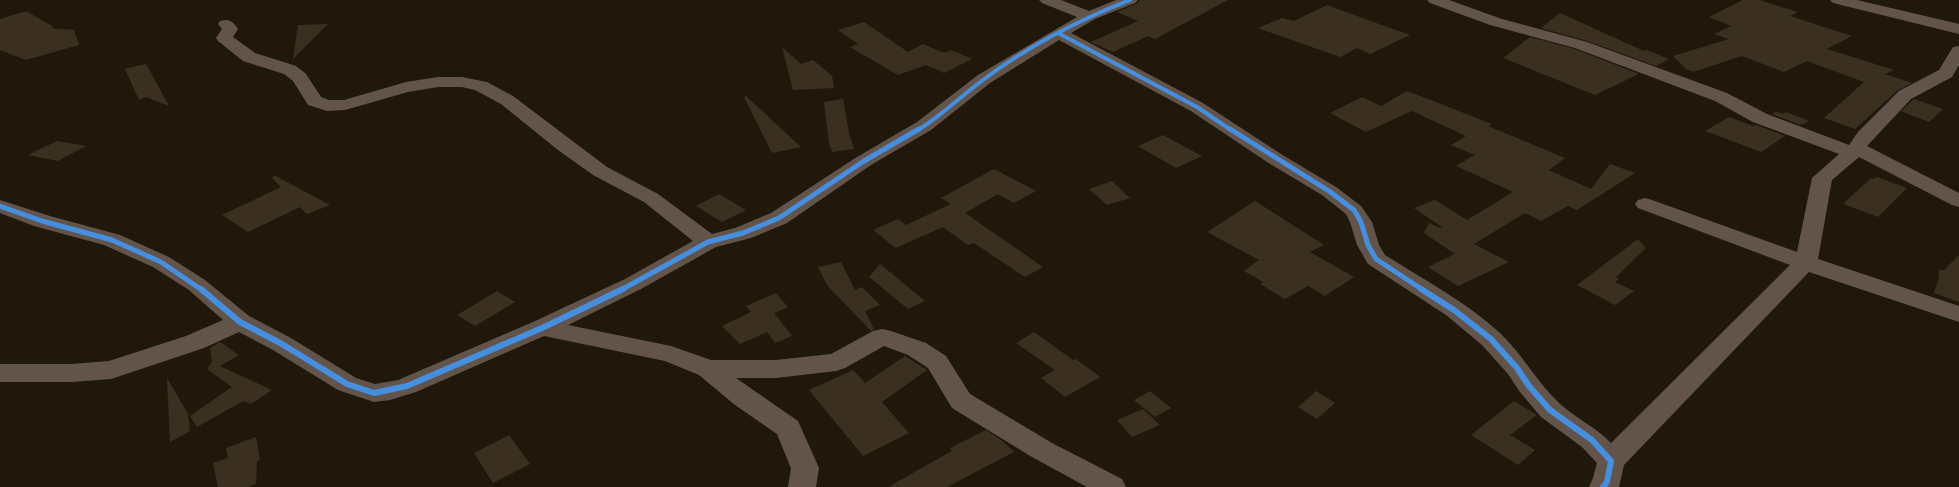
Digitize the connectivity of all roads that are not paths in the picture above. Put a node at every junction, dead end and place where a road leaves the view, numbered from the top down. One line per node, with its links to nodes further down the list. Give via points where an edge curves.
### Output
1 (1047, 0): 5 (street)
2 (1130, 0): 5 (street)
3 (1435, 0): 10 (street, via 1496,22 1589,48 1722,97 1760,118)
4 (1838, 0): 7 (street)
5 (1089, 16): 8 (street)
6 (226, 24): 14 (street, via 230,29 224,38 249,57 290,70 300,78 314,101 327,106 345,105 406,87 438,82 462,82 482,86 507,100 600,171 651,198)
7 (1959, 29)
8 (1058, 33): 14 (street, via 984,79 924,126 864,160 779,218 743,233); 21 (street, via 1197,107 1329,191 1354,210 1376,259 1454,310 1491,339 1550,410 1592,440)
9 (1959, 51): 10 (street, via 1946,73 1905,95)
10 (1854, 150): 11 (street); 15 (street, via 1822,178)
11 (1959, 201)
12 (1645, 204): 15 (street)
13 (0, 206): 17 (street, via 42,221 112,240 161,262 197,285)
14 (708, 242): 18 (street, via 633,284)
15 (1806, 262): 16 (street); 21 (street)
16 (1959, 314)
17 (240, 322): 18 (street, via 282,344 347,384 374,394 407,386); 20 (street, via 195,342 111,370)
18 (542, 328): 19 (street, via 671,354)
19 (708, 369): 22 (street, via 788,428 805,468); 23 (street, via 776,369 836,362 882,337 917,349 937,362 961,401 1042,450)
20 (0, 373)
21 (1611, 460): 24 (street, via 1607,482)
22 (802, 487)
23 (1112, 487)
24 (1603, 487)

